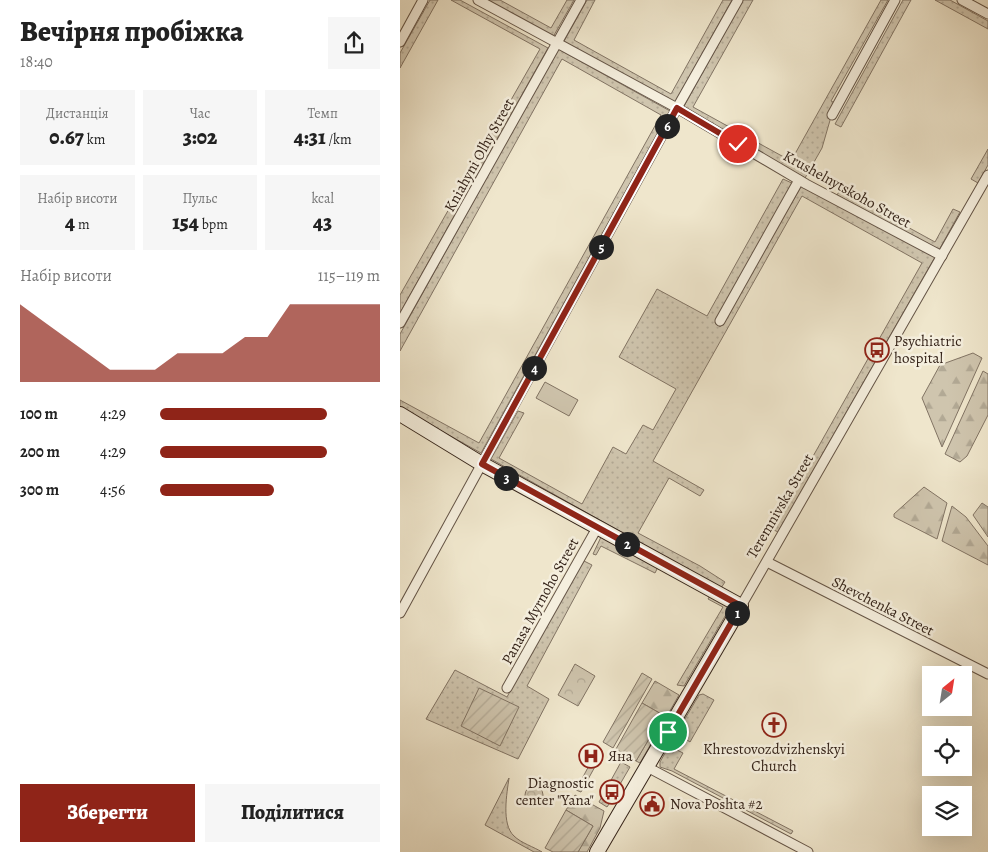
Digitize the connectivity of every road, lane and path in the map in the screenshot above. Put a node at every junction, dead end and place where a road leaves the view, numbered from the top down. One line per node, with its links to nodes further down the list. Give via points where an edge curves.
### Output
1 (423, 0): 8 (street)
2 (478, 0): 9 (street, Krushelnytskoho Street)
3 (581, 0): 9 (street, Kniahyni Olhy Street)
4 (738, 0): 10 (street)
5 (895, 0): 11 (street)
6 (962, 0): 7 (street)
7 (988, 14)
8 (400, 42)
9 (557, 44): 10 (street, Krushelnytskoho Street); 17 (street, Kniahyni Olhy Street)
10 (677, 108): 13 (street, Krushelnytskoho Street); 19 (street)
11 (832, 114)
12 (988, 175): 14 (street, Teremnivska Street)
13 (800, 180): 15 (street, Krushelnytskoho Street); 16 (street)
14 (984, 192): 15 (street, Teremnivska Street)
15 (942, 256): 21 (street, Teremnivska Street)
16 (720, 321)
17 (400, 323)
18 (400, 414): 19 (street)
19 (482, 464): 20 (street); 23 (street)
20 (597, 528): 22 (street); 25 (street, Panasa Myrnoho Street)
21 (766, 562): 22 (street, Teremnivska Street); 24 (street, Shevchenka Street)
22 (741, 606): 26 (street, Teremnivska Street)
23 (400, 613)
24 (988, 674)
25 (507, 688)
26 (647, 767): 27 (street); 28 (street, Teremnivska Street)
27 (793, 848): 29 (street)
28 (597, 852)
29 (808, 852)

